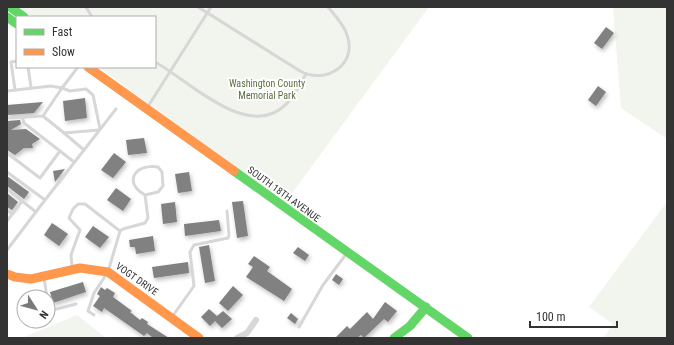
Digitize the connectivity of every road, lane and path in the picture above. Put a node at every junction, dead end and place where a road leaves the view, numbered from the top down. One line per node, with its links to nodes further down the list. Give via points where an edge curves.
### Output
1 (10, 7): 7 (street)
2 (86, 7): 8 (lane)
3 (198, 7): 6 (lane)
4 (211, 7): 6 (lane)
5 (328, 7): 17 (lane, via 348,36 348,54 342,65 331,74 318,77)
6 (207, 12): 16 (lane); 17 (lane)
7 (23, 16)
8 (91, 16)
9 (7, 17): 10 (street)
10 (16, 23)
11 (16, 61): 20 (lane, via 11,62)
12 (156, 63): 16 (lane)
13 (28, 68): 18 (lane)
14 (77, 68): 19 (lane)
15 (89, 68): 23 (street, SOUTH 18TH AVENUE)
16 (170, 71): 17 (lane, via 217,104 236,113 251,115 272,113 284,107); 23 (lane)
17 (306, 74)
18 (31, 87): 19 (lane); 20 (lane)
19 (62, 88): 25 (lane); 27 (lane, via 70,91 86,89 91,92)
20 (15, 90): 21 (lane)
21 (7, 91)
22 (116, 109): 27 (lane)
23 (146, 109): 45 (street, SOUTH 18TH AVENUE)
24 (22, 116): 25 (lane); 26 (lane); 30 (lane, via 24,123)
25 (43, 116): 28 (lane)
26 (7, 118)
27 (100, 129): 28 (lane); 29 (lane)
28 (64, 133): 29 (lane)
29 (84, 150): 32 (lane)
30 (60, 151): 31 (lane, via 40,178); 32 (lane)
31 (7, 153)
32 (74, 162): 36 (lane)
33 (7, 172): 36 (lane)
34 (7, 190): 37 (lane)
35 (146, 195): 35 (lane, via 158,192 163,186 162,172 156,166 140,169 134,176 133,183 136,189); 43 (lane, via 147,221 143,225)
36 (45, 200): 40 (lane)
37 (22, 201): 40 (lane); 41 (lane)
38 (7, 210): 41 (lane)
39 (227, 211): 55 (lane, via 228,238 194,245 192,248 190,252 194,286)
40 (36, 212): 44 (lane)
41 (12, 214): 42 (lane)
42 (7, 221)
43 (120, 231): 46 (lane, via 85,204 78,204 69,218 80,230 71,255); 47 (lane)
44 (7, 250)
45 (348, 253): 52 (street, SOUTH 18TH AVENUE); 57 (lane, via 323,285)
46 (72, 269): 47 (street, VOGT DRIVE, via 97,268); 49 (street, VOGT DRIVE)
47 (108, 272): 54 (lane, via 88,311); 55 (street, VOGT DRIVE)
48 (7, 274): 49 (street, VOGT DRIVE, via 25,279)
49 (44, 278): 50 (lane)
50 (46, 289)
51 (76, 304): 53 (lane)
52 (426, 307): 60 (street, via 410,326); 61 (street, SOUTH 18TH AVENUE)
53 (56, 309)
54 (94, 315)
55 (172, 317): 58 (street, VOGT DRIVE)
56 (256, 320): 59 (street, via 247,333)
57 (299, 327)
58 (199, 338)
59 (237, 338)
60 (394, 338)
61 (468, 338)

